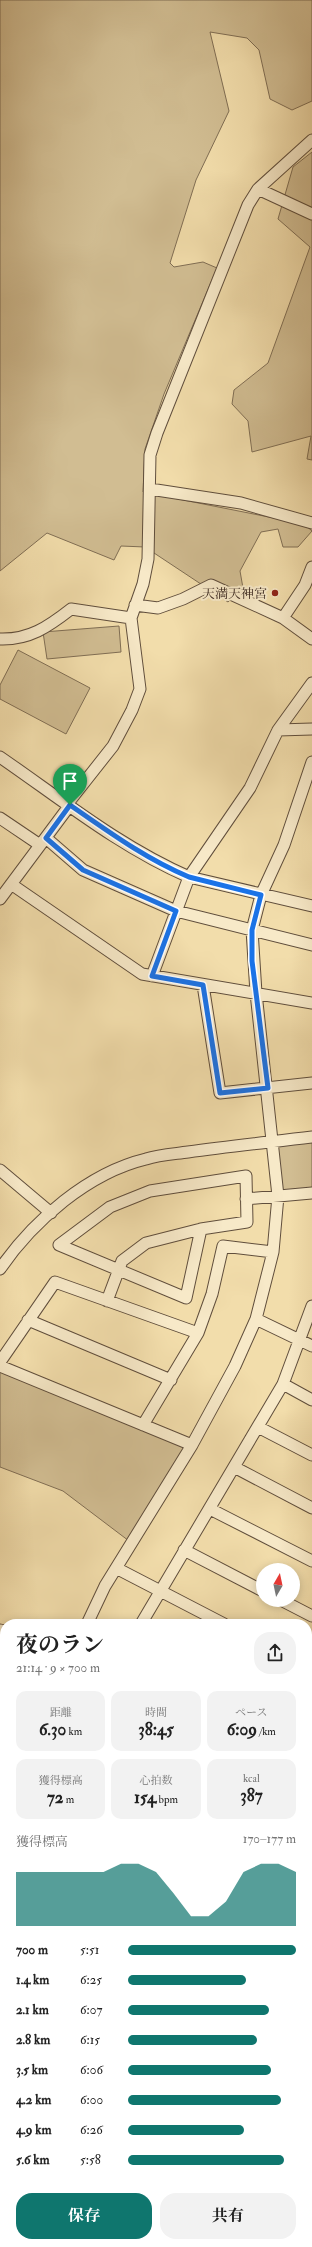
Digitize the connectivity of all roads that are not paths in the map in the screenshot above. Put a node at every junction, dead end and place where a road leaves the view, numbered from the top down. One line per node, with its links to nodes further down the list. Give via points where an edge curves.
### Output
1 (312, 140): 2 (street)
2 (258, 190): 3 (street); 4 (street, via 248,205 157,433 150,455)
3 (312, 214)
4 (150, 489): 5 (street, via 241,504); 7 (street, via 148,559)
5 (312, 523)
6 (312, 567): 9 (street, via 305,585)
7 (135, 605): 8 (street); 9 (street, via 158,608 211,585)
8 (131, 618): 10 (street, via 70,609 36,634 13,640); 17 (street, via 140,689 113,746)
9 (283, 618): 11 (street)
10 (0, 639)
11 (312, 639)
12 (312, 683): 14 (street)
13 (312, 729): 14 (street)
14 (278, 730): 20 (street, via 250,788)
15 (0, 757): 17 (street)
16 (312, 762): 22 (street, via 284,845)
17 (69, 804): 19 (street); 20 (street, via 130,846)
18 (0, 818): 19 (street)
19 (43, 842): 21 (street); 25 (street, via 83,870)
20 (189, 877): 22 (street); 25 (street)
21 (11, 884): 23 (street); 28 (street, via 142,974)
22 (261, 895): 24 (street); 26 (street)
23 (0, 900)
24 (312, 906)
25 (176, 911): 26 (street); 28 (street)
26 (252, 930): 27 (street); 30 (street)
27 (312, 945)
28 (152, 976): 29 (street)
29 (203, 985): 30 (street); 33 (street, via 220,1093)
30 (256, 993): 31 (street); 33 (street)
31 (312, 1003)
32 (312, 1083): 33 (street)
33 (268, 1088): 35 (street)
34 (312, 1138): 35 (street)
35 (272, 1142): 39 (street); 41 (street, via 146,1159 117,1169 84,1187)
36 (4, 1173): 37 (street); 41 (street)
37 (0, 1184)
38 (312, 1193): 39 (street)
39 (278, 1196): 40 (street); 43 (street)
40 (246, 1199): 42 (street, via 247,1222); 45 (street, via 246,1176 150,1191 110,1207 59,1245)
41 (51, 1212): 44 (street, via 11,1253)
42 (201, 1229): 45 (street, via 146,1243 122,1261); 45 (street, via 186,1298)
43 (273, 1252): 48 (street); 50 (street, via 223,1246 212,1294)
44 (0, 1269)
45 (119, 1271): 46 (street)
46 (106, 1300): 49 (street, via 55,1282); 50 (street)
47 (312, 1306): 51 (street)
48 (256, 1319): 51 (street); 60 (street, via 235,1366)
49 (28, 1320): 53 (street); 55 (street)
50 (198, 1333): 55 (street)
51 (300, 1339): 52 (street); 56 (street)
52 (312, 1346)
53 (0, 1362)
54 (0, 1366): 58 (street)
55 (171, 1380): 58 (street)
56 (283, 1384): 57 (street); 59 (street)
57 (312, 1400)
58 (143, 1425): 60 (street)
59 (258, 1427): 61 (street); 62 (street)
60 (192, 1445): 67 (street)
61 (312, 1455)
62 (234, 1467): 63 (street); 64 (street)
63 (312, 1508)
64 (210, 1509): 65 (street); 66 (street)
65 (184, 1550): 68 (street); 69 (street)
66 (312, 1561)
67 (116, 1568): 69 (street); 72 (street)
68 (256, 1587)
69 (160, 1591): 73 (street); 74 (street)
70 (295, 1607): 71 (street)
71 (312, 1616)
72 (90, 1619)
73 (145, 1619)
74 (214, 1619)

